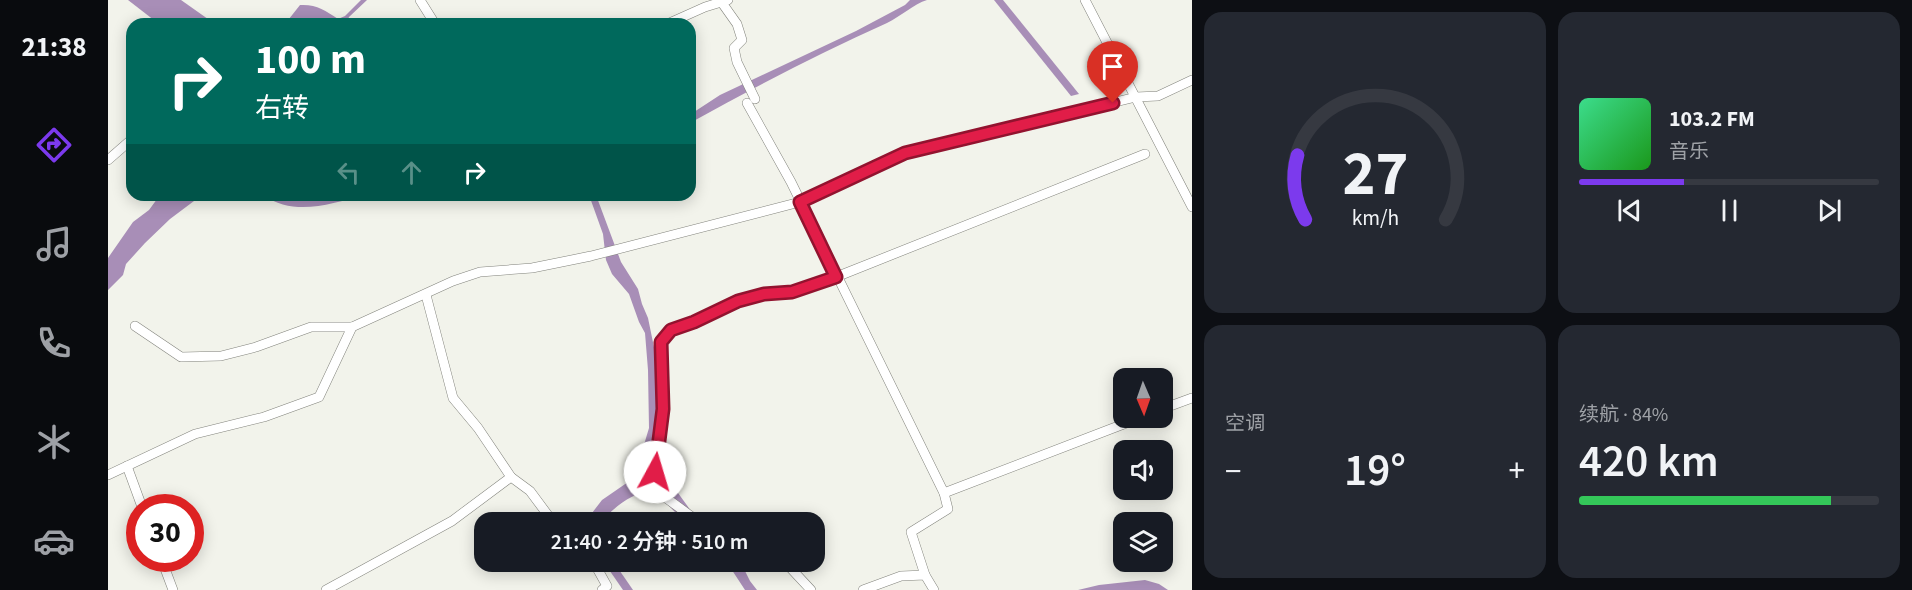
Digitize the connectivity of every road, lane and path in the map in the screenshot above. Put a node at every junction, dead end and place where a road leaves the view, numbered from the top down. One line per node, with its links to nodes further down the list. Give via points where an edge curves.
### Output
1 (420, 0): 4 (street)
2 (1085, 0): 7 (street)
3 (723, 1): 5 (street); 11 (street, via 740,32 742,40 734,48 735,55 751,101)
4 (431, 18)
5 (680, 18)
6 (1192, 80): 7 (street, via 1158,96)
7 (1136, 97): 11 (street, via 905,153); 12 (street)
8 (126, 144): 10 (street)
9 (1145, 154): 13 (street)
10 (108, 160)
11 (800, 202): 13 (street); 14 (street, via 591,256 532,268 480,272)
12 (1192, 207)
13 (836, 277): 23 (street); 26 (street, via 792,292 738,301 671,330 661,342 663,409 655,485)
14 (426, 295): 16 (street); 22 (street, via 453,398)
15 (135, 326): 16 (street, via 181,357 221,356 311,327)
16 (352, 327): 20 (street, via 319,397 264,417 195,434)
17 (1192, 398): 18 (street)
18 (1173, 405)
19 (1113, 428): 23 (street)
20 (127, 466): 21 (street); 24 (street)
21 (108, 475)
22 (512, 477): 25 (street, via 530,491); 32 (street, via 452,521)
23 (944, 493): 30 (street, via 948,509 911,532)
24 (137, 494)
25 (546, 512)
26 (685, 512)
27 (166, 572): 31 (street)
28 (599, 572): 33 (street, via 607,586)
29 (794, 572): 34 (street)
30 (925, 575): 35 (street, via 902,576); 36 (street)
31 (173, 590)
32 (326, 590)
33 (602, 590)
34 (811, 590)
35 (863, 590)
36 (933, 590)

